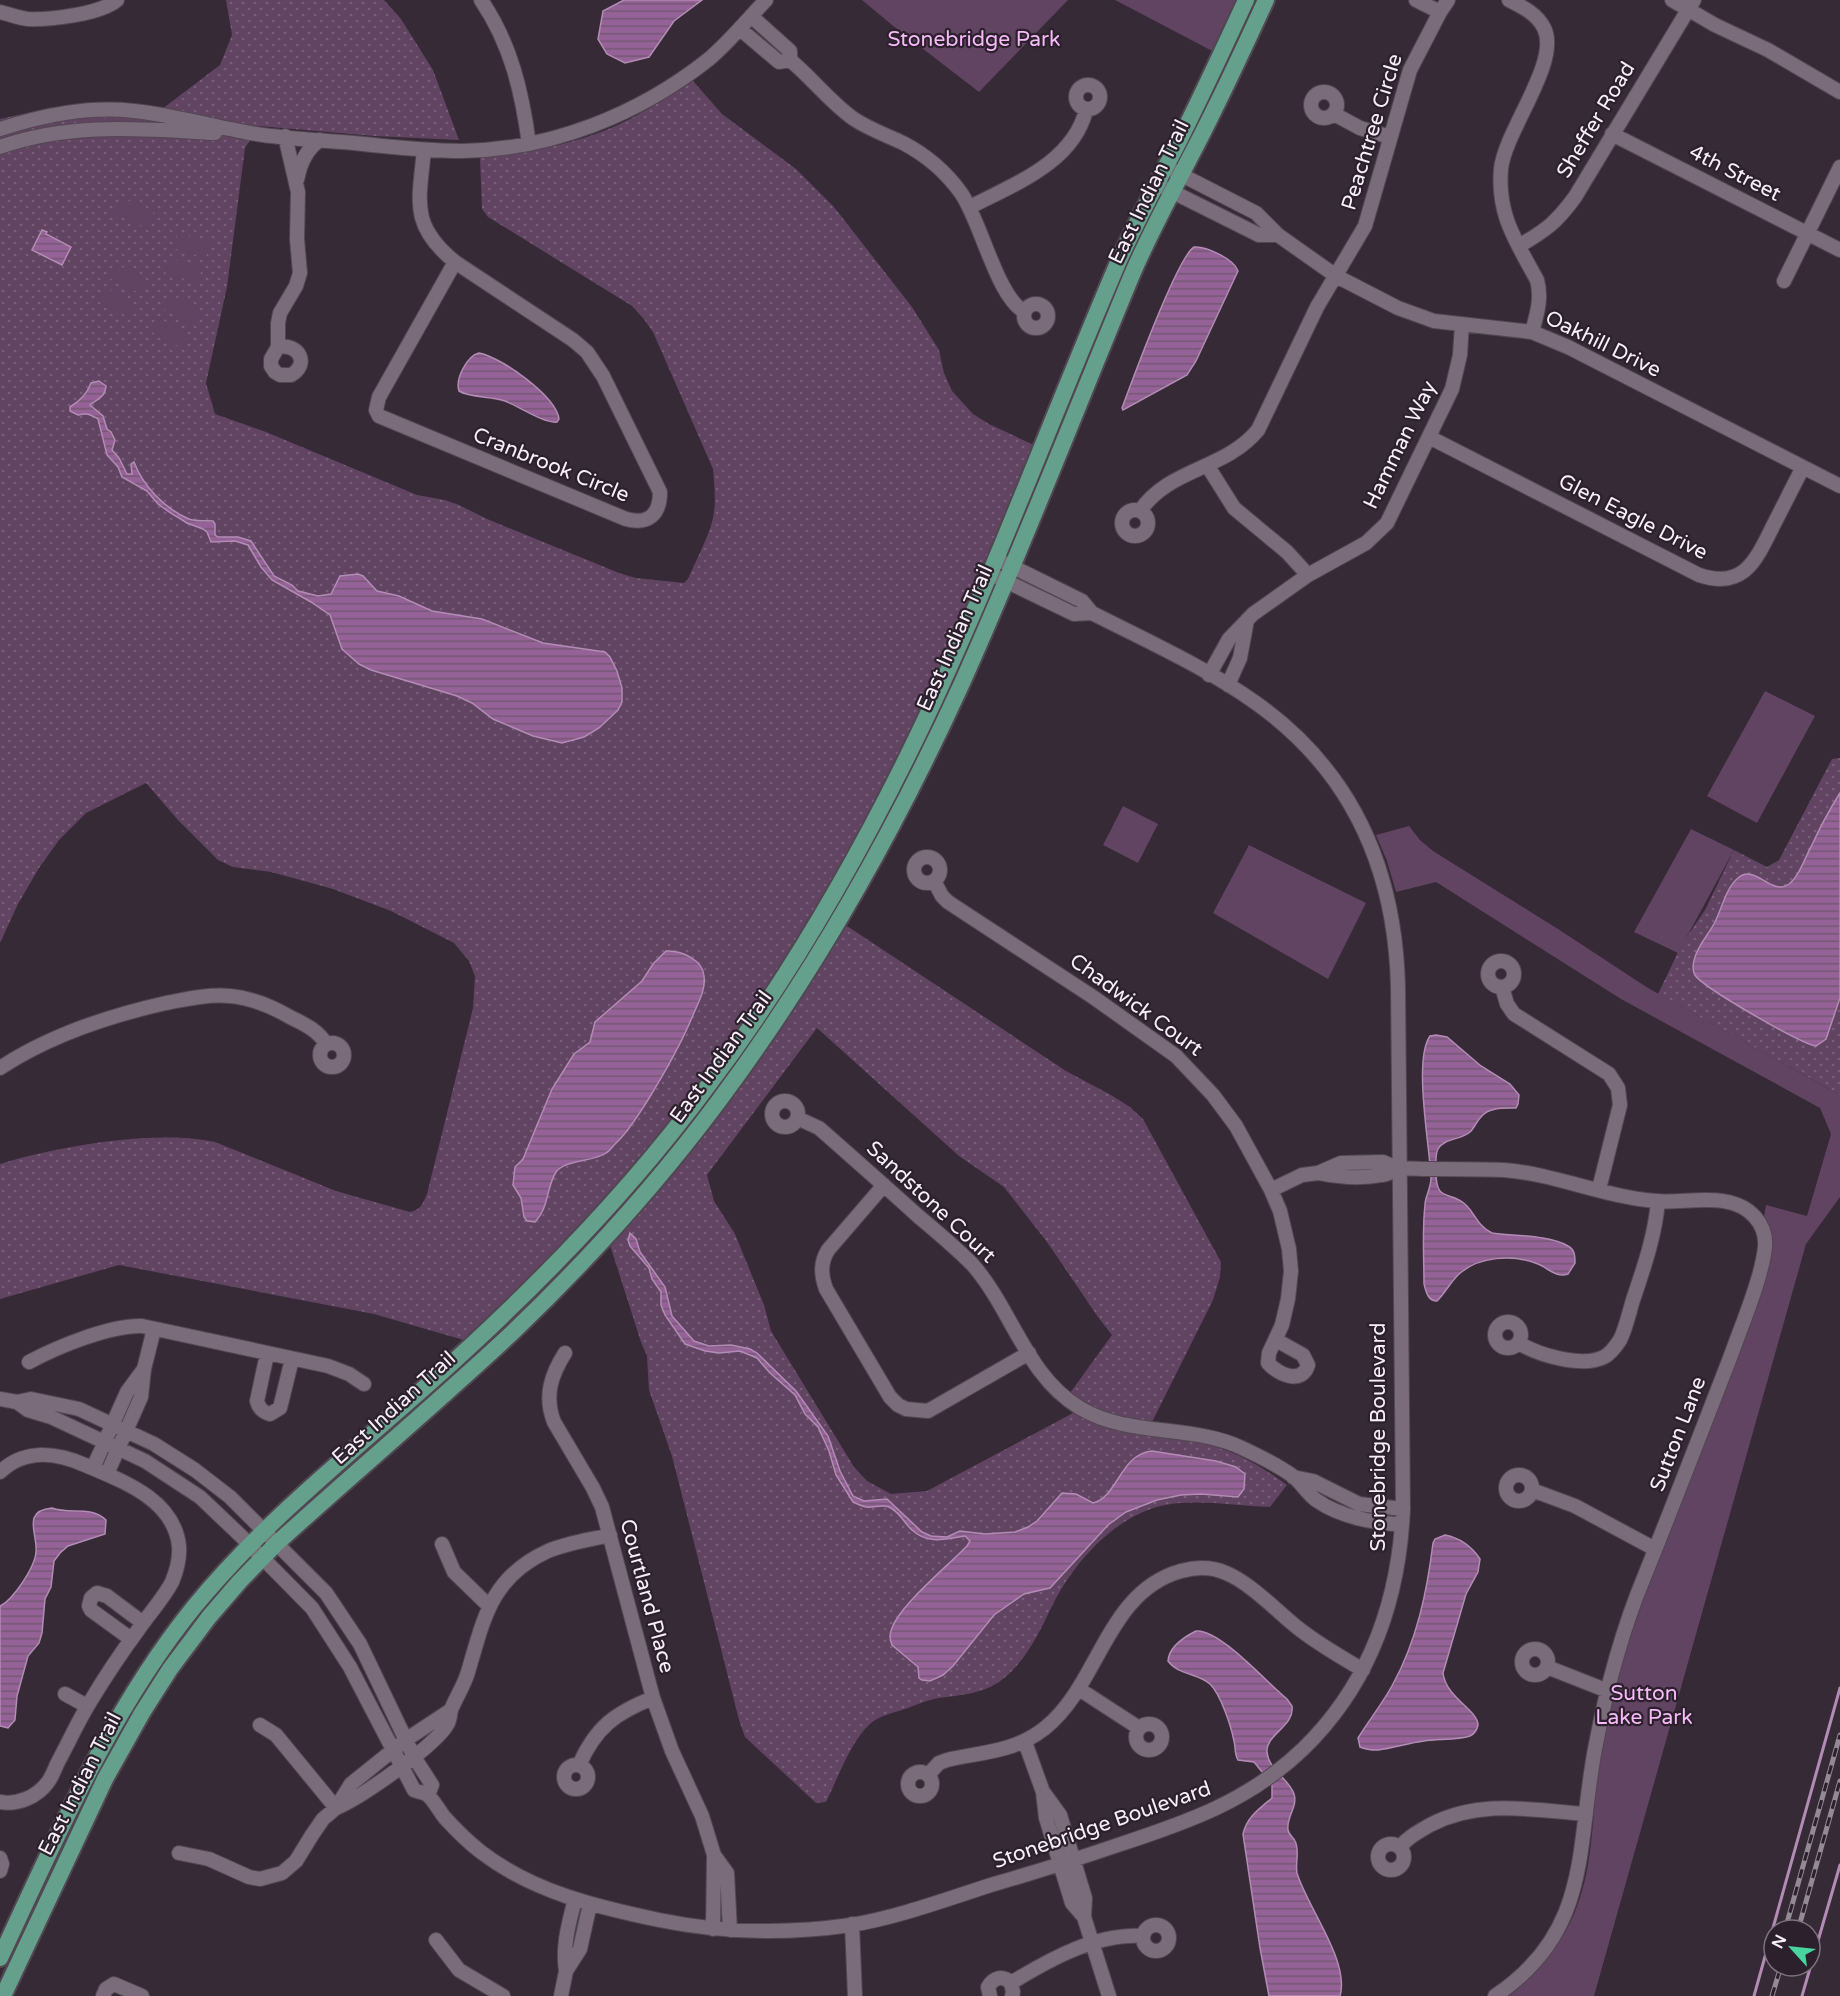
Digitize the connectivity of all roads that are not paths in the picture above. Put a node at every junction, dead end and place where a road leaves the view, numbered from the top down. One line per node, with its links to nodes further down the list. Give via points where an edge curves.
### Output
1 (117, 0): 11 (street, via 94,12 44,18 29,19)
2 (481, 0): 25 (street, via 508,47 525,110)
3 (765, 0): 13 (street)
4 (1246, 0): 28 (main road, East Indian Trail)
5 (1266, 0): 30 (main road, East Indian Trail)
6 (1416, 0): 12 (street)
7 (1448, 0): 12 (street, Peachtree Circle)
8 (1509, 0): 37 (street, via 1537,18 1548,43 1546,59 1507,144 1501,167 1502,208)
9 (1672, 0): 10 (street)
10 (1691, 5): 16 (street); 21 (street, Sheffer Road)
11 (0, 12)
12 (1440, 12): 23 (street, Peachtree Circle, via 1410,70)
13 (751, 16): 14 (street); 15 (street, via 790,51)
14 (740, 28): 15 (street, via 780,62); 25 (street, via 689,74 636,106)
15 (790, 60): 34 (street, via 851,117 912,148 936,165)
16 (1840, 92)
17 (1086, 110): 34 (street, via 1079,129 1058,156)
18 (1334, 114): 23 (street, via 1347,123)
19 (0, 129): 20 (street, via 36,118 93,110 134,111)
20 (237, 130): 22 (street); 26 (street, via 228,133 85,129 54,132)
21 (1612, 134): 35 (street, 4th Street); 37 (street, Sheffer Road, via 1561,217)
22 (285, 136): 24 (street); 31 (street)
23 (1390, 137): 40 (street, Peachtree Circle, via 1365,226)
24 (320, 140): 27 (street); 31 (street, via 309,150)
25 (529, 144): 27 (street, via 464,151)
26 (0, 147)
27 (424, 150): 39 (street, Cranbrook Circle, via 420,197 423,225)
28 (1165, 166): 30 (street, Oakhill Drive); 32 (main road, East Indian Trail)
29 (1840, 167): 35 (street)
30 (1181, 174): 33 (main road, East Indian Trail); 36 (street, Oakhill Drive, via 1256,213)
31 (297, 180): 45 (street, via 300,273 280,313)
32 (1156, 184): 33 (street, Oakhill Drive); 51 (main road, East Indian Trail, via 1119,260)
33 (1173, 192): 36 (street, Oakhill Drive, via 1259,235); 52 (main road, East Indian Trail, via 1133,272)
34 (970, 207): 42 (street, via 997,273 1014,303)
35 (1808, 233): 38 (street, 4th Street); 41 (street)
36 (1278, 234): 40 (street, Oakhill Drive)
37 (1519, 246): 44 (street, via 1539,289)
38 (1840, 250)
39 (454, 262): 39 (street, Cranbrook Circle, via 573,340 595,363 660,492 658,507 648,519 626,519 379,416 379,398)
40 (1336, 276): 43 (street, Oakhill Drive, via 1414,315); 47 (street, Peachtree Circle, via 1258,430 1242,447)
41 (1784, 281)
42 (1025, 312)
43 (1462, 324): 44 (street, Oakhill Drive); 46 (street, Hamman Way, via 1452,389)
44 (1532, 332): 48 (street, Oakhill Drive)
45 (279, 347)
46 (1429, 437): 48 (street, Glen Eagle Drive, via 1699,575 1718,580 1736,577 1757,558); 53 (street, Hamman Way, via 1382,529 1355,550)
47 (1207, 465): 50 (street, Peachtree Circle, via 1155,492); 53 (street, via 1234,508)
48 (1803, 467): 49 (street, Oakhill Drive)
49 (1840, 486)
50 (1140, 511)
51 (992, 566): 52 (street, Stonebridge Boulevard); 90 (main road, East Indian Trail, via 929,711 854,857 784,976 706,1089 616,1199 537,1283)
52 (1008, 573): 55 (street, Stonebridge Boulevard, via 1074,614 1092,613); 92 (main road, East Indian Trail, via 929,752 869,866 796,991 720,1100 621,1220 545,1301)
53 (1308, 575): 54 (street, Hamman Way)
54 (1247, 620): 55 (street, Hamman Way, via 1229,639); 56 (street, via 1240,658)
55 (1209, 675): 56 (street, Stonebridge Boulevard)
56 (1228, 685): 62 (street, Stonebridge Boulevard, via 1277,719 1305,746 1351,803 1370,841 1389,903 1396,947)
57 (934, 881): 65 (street, Chadwick Court, via 948,902 1176,1056 1236,1126)
58 (1502, 987): 64 (street, via 1514,1014 1609,1074 1618,1088 1619,1114)
59 (326, 1044): 60 (street, via 311,1028 258,1001 204,996 86,1026)
60 (0, 1068)
61 (797, 1118): 63 (street, Sandstone Court, via 819,1128)
62 (1399, 1169): 64 (street, Sutton Lane, via 1527,1173); 65 (street, Sutton Lane, via 1384,1175 1302,1175); 88 (street, Stonebridge Boulevard)
63 (884, 1185): 71 (street, Sandstone Court, via 972,1264); 71 (street, via 828,1250 822,1277 890,1397 906,1409 928,1411)
64 (1599, 1189): 66 (street, Sutton Lane)
65 (1271, 1190): 68 (street, Chadwick Court, via 1287,1235 1291,1260 1288,1299)
66 (1658, 1201): 69 (street, via 1655,1228 1623,1333 1610,1352 1585,1361 1539,1353); 95 (street, Sutton Lane, via 1735,1203 1760,1223 1765,1246 1738,1335)
67 (154, 1329): 72 (street); 74 (street, via 136,1326 116,1330 60,1346); 75 (street)
68 (1276, 1340)
69 (1519, 1342)
70 (565, 1353): 91 (street, Courtland Place, via 551,1377 550,1412 598,1498)
71 (1029, 1353): 86 (street, Sandstone Court, via 1050,1384 1089,1413 1124,1424 1226,1441)
72 (267, 1354): 73 (street); 73 (street, via 257,1401 270,1414 283,1401)
73 (292, 1359): 76 (street, via 339,1370)
74 (29, 1362)
75 (144, 1369): 79 (street); 80 (street, via 141,1397)
76 (364, 1384)
77 (0, 1399): 78 (street, Stonebridge Boulevard)
78 (17, 1402): 79 (street, Stonebridge Boulevard, via 31,1399 79,1408); 81 (street, Stonebridge Boulevard)
79 (112, 1423): 80 (street, Stonebridge Boulevard); 81 (street)
80 (126, 1430): 82 (street); 90 (street, Stonebridge Boulevard, via 214,1485)
81 (105, 1442): 82 (street, Stonebridge Boulevard); 83 (street)
82 (119, 1447): 85 (street); 94 (street, Stonebridge Boulevard, via 200,1497)
83 (93, 1468): 84 (street, via 70,1458 45,1454 22,1458); 85 (street)
84 (0, 1472)
85 (107, 1474): 98 (street, via 159,1505 175,1529 179,1545 179,1560 171,1583)
86 (1293, 1477): 88 (street, Sandstone Court, via 1313,1481 1359,1504); 89 (street, Sandstone Court, via 1306,1492 1344,1515)
87 (1532, 1490): 95 (street, via 1575,1506)
88 (1403, 1509): 89 (street, Stonebridge Boulevard)
89 (1402, 1525): 101 (street, Stonebridge Boulevard, via 1386,1617)
90 (264, 1532): 92 (street, Stonebridge Boulevard); 94 (main road, East Indian Trail)
91 (610, 1535): 97 (street, via 569,1544 531,1560 506,1582); 105 (street, Courtland Place)
92 (276, 1544): 96 (main road, East Indian Trail); 110 (street, Stonebridge Boulevard, via 326,1593 351,1629)
93 (442, 1544): 97 (street, via 454,1572)
94 (250, 1545): 96 (street, Stonebridge Boulevard); 138 (main road, East Indian Trail, via 178,1628 117,1719)
95 (1655, 1549): 103 (street, Sutton Lane)
96 (262, 1558): 112 (street, Stonebridge Boulevard, via 312,1608 350,1667); 142 (main road, East Indian Trail, via 199,1631 128,1736)
97 (489, 1606): 107 (street, via 463,1686)
98 (143, 1623): 99 (street); 99 (street, via 107,1596 97,1593 91,1598 91,1610)
99 (131, 1640): 106 (street)
100 (1547, 1667): 103 (street)
101 (1363, 1670): 102 (street, via 1317,1642 1232,1575 1197,1568 1172,1574 1139,1594 1117,1621); 126 (street, Stonebridge Boulevard, via 1330,1720 1264,1782 1202,1816)
102 (1079, 1689): 109 (street); 111 (street, via 1057,1717)
103 (1608, 1691): 121 (street, Sutton Lane)
104 (65, 1694): 106 (street)
105 (653, 1698): 114 (street, via 616,1716 588,1745); 124 (street, Courtland Place)
106 (87, 1706): 119 (street, via 48,1782 25,1800)
107 (451, 1710): 110 (street); 113 (street, via 443,1730)
108 (260, 1725): 120 (street, via 276,1735)
109 (1139, 1728)
110 (406, 1739): 112 (street); 113 (street, Stonebridge Boulevard)
111 (1025, 1742): 116 (street, via 947,1760); 117 (street)
112 (392, 1751): 115 (street, Stonebridge Boulevard); 120 (street, via 351,1784)
113 (414, 1757): 115 (street); 118 (street, Stonebridge Boulevard, via 432,1785)
114 (579, 1765)
115 (400, 1766): 118 (street, Stonebridge Boulevard, via 414,1790); 120 (street, via 360,1796)
116 (928, 1775)
117 (1043, 1792): 126 (street, via 1060,1815); 127 (street)
118 (428, 1795): 129 (street, Stonebridge Boulevard, via 460,1833 500,1866 539,1887)
119 (0, 1802)
120 (336, 1808): 123 (street, via 323,1819 291,1867 271,1878 249,1877 210,1859)
121 (1586, 1814): 122 (street, via 1471,1810 1413,1834); 150 (street, Sutton Lane, via 1576,1884 1563,1919 1539,1958)
122 (1400, 1847)
123 (179, 1853)
124 (714, 1855): 133 (street, Courtland Place); 134 (street, Courtland Place, via 727,1873)
125 (0, 1858): 128 (street)
126 (1074, 1860): 127 (street, Stonebridge Boulevard); 131 (street, via 1085,1898)
127 (1059, 1865): 131 (street, via 1072,1903); 132 (street, Stonebridge Boulevard)
128 (0, 1871)
129 (574, 1899): 130 (street, Stonebridge Boulevard); 139 (street, via 564,1949)
130 (590, 1904): 133 (street, Stonebridge Boulevard); 139 (street, via 580,1949)
131 (1084, 1917): 137 (street)
132 (852, 1924): 134 (street, Stonebridge Boulevard); 147 (street)
133 (712, 1929): 134 (street, Stonebridge Boulevard)
134 (730, 1930)
135 (1143, 1936): 137 (street, via 1128,1935)
136 (436, 1940): 145 (street, via 459,1970)
137 (1094, 1943): 140 (street, via 1048,1962); 149 (street)
138 (0, 1958)
139 (567, 1971): 146 (street)
140 (1011, 1989): 148 (street, via 1004,1978 994,1979 988,1987)
141 (127, 1993): 143 (street, via 114,1984); 144 (street)
142 (3, 1996)
143 (103, 1996)
144 (142, 1996)
145 (503, 1996)
146 (561, 1996)
147 (855, 1996)
148 (990, 1996)
149 (1109, 1996)
150 (1495, 1996)

